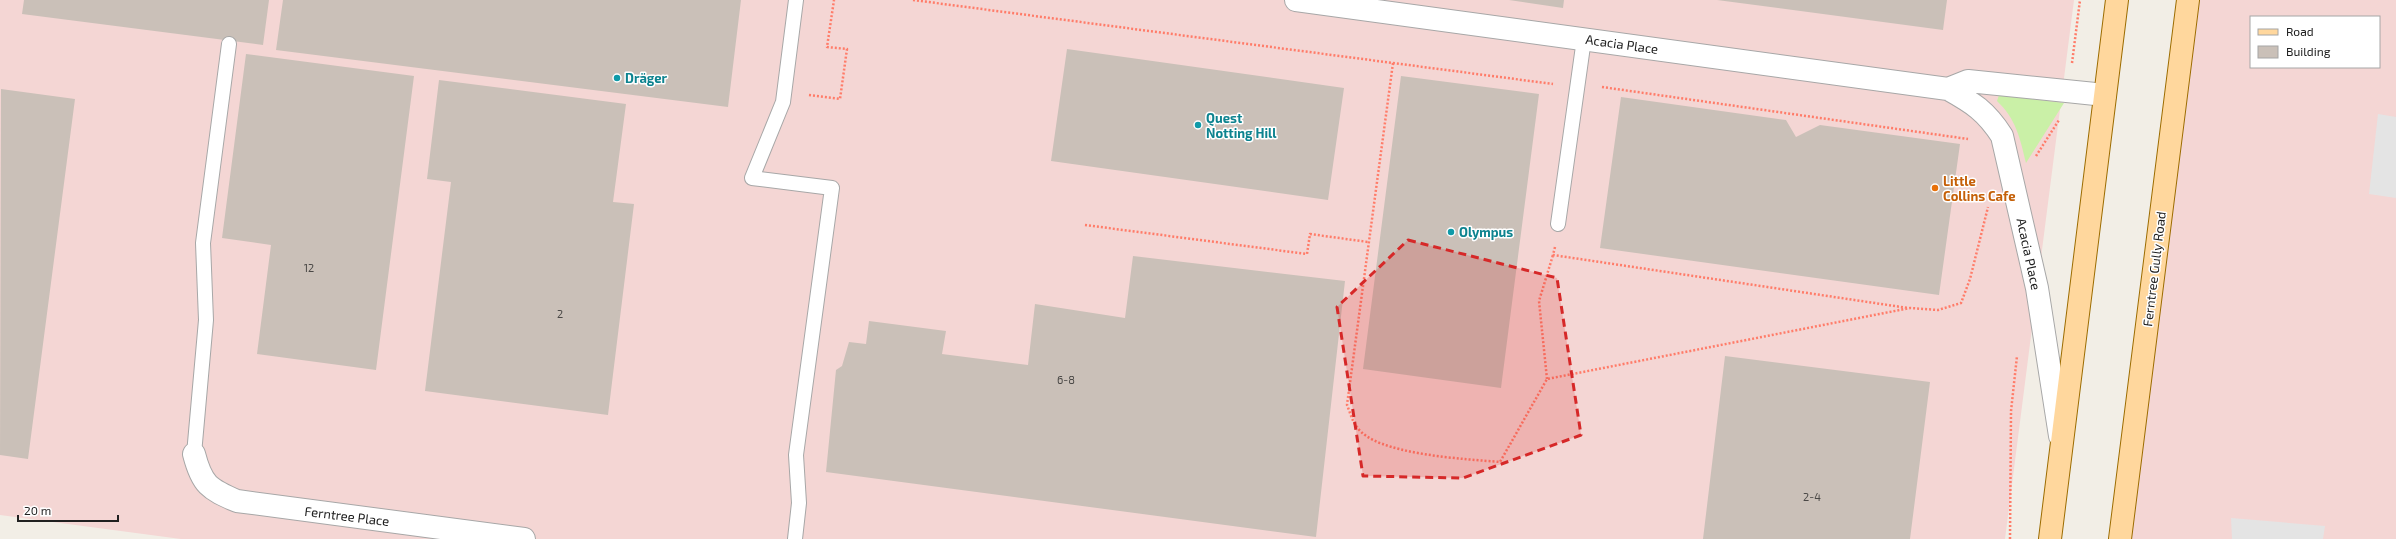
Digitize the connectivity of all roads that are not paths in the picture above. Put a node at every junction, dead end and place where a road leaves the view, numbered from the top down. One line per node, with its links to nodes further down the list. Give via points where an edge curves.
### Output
1 (796, 0): 13 (lane, via 783,102 752,178 832,188 796,455 799,503)
2 (1296, 0): 5 (street, Acacia Place)
3 (2117, 0): 8 (main road)
4 (2188, 0): 15 (main road, Ferntree Gully Road)
5 (1584, 39): 7 (street, Acacia Place); 9 (lane)
6 (229, 44): 11 (lane, via 203,243 206,320)
7 (1948, 89): 8 (street, Acacia Place, via 1968,81); 10 (street, Acacia Place, via 1991,117 2002,136 2037,288)
8 (2105, 95): 10 (main road)
9 (1558, 224)
10 (2061, 446): 14 (main road)
11 (194, 454): 12 (street, Ferntree Place, via 199,473 213,490 237,501)
12 (524, 539)
13 (794, 539)
14 (2050, 539)
15 (2120, 539)

